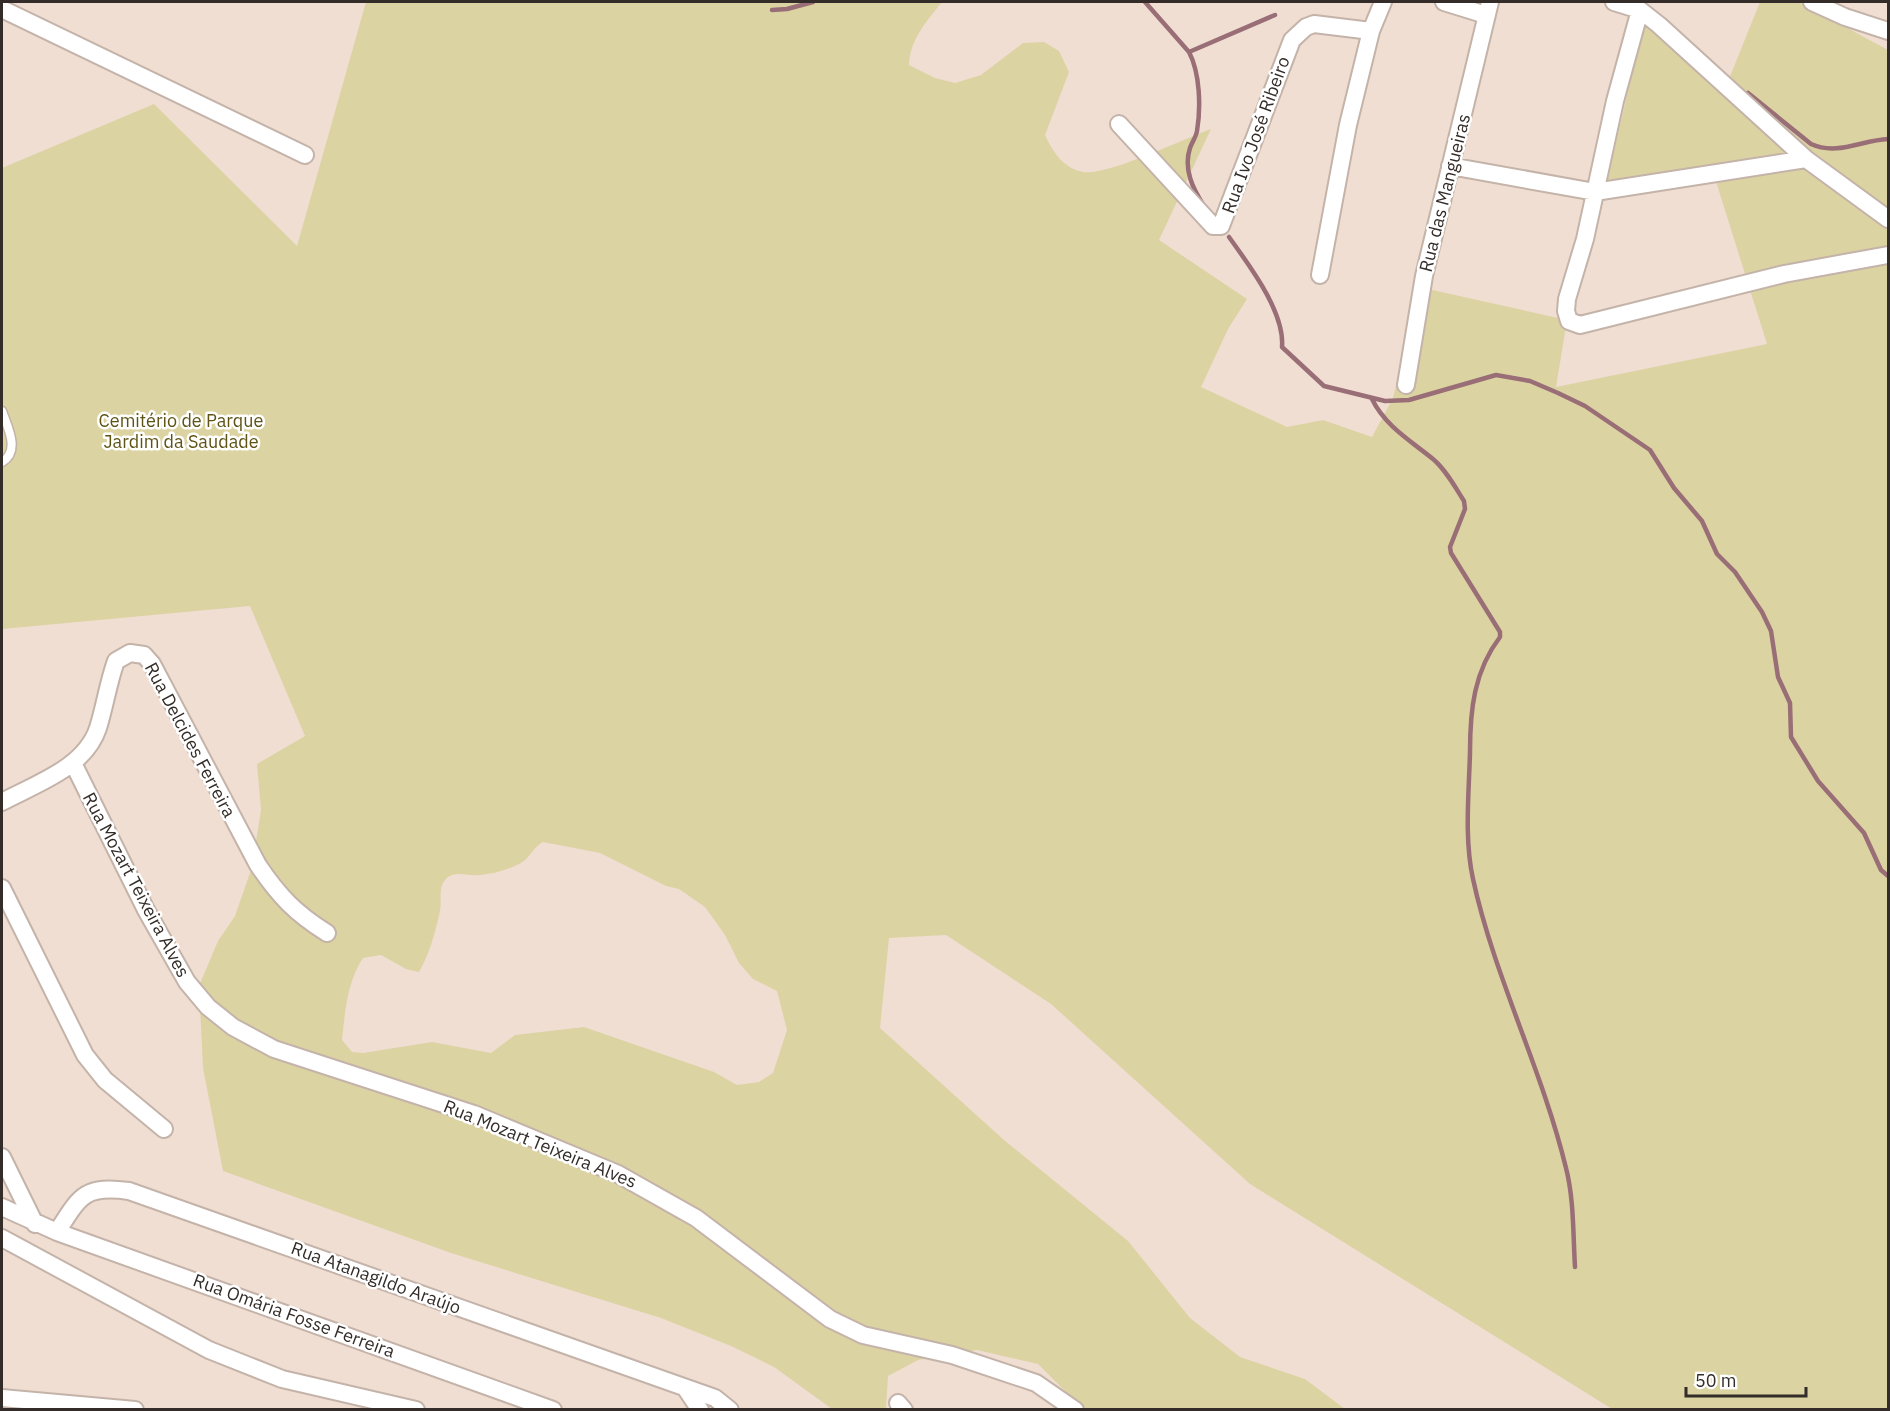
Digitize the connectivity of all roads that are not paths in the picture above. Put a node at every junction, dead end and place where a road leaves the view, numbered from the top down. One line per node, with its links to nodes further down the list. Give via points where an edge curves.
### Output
1 (1383, 2): 8 (street)
2 (1444, 2): 5 (street)
3 (1614, 2): 7 (street)
4 (1812, 2): 9 (street)
5 (1488, 8): 13 (street, Rua das Mangueiras)
6 (2, 9): 11 (street)
7 (1640, 10): 12 (street); 14 (street)
8 (1371, 31): 10 (street, Rua Ivo José Ribeiro, via 1314,24 1292,40 1221,226 1213,226); 17 (street)
9 (1888, 31)
10 (1119, 124)
11 (305, 155)
12 (1806, 159): 14 (street); 15 (street)
13 (1450, 166): 14 (street); 18 (street, Rua das Mangueiras, via 1424,276)
14 (1595, 192): 16 (street, via 1567,299 1569,321 1580,325 1784,274)
15 (1888, 219)
16 (1888, 255)
17 (1320, 274)
18 (1406, 385)
19 (2, 411): 20 (lane, via 12,450)
20 (2, 462)
21 (73, 763): 22 (street); 24 (street, Rua Delcides Ferreira, via 98,730 116,661 130,653 144,655 275,892 296,913); 38 (street, Rua Mozart Teixeira Alves, via 146,910 187,982 208,1007 233,1027 274,1049 474,1114 618,1174 696,1218 830,1319 862,1335 952,1355 1036,1383)
22 (2, 802)
23 (2, 888): 25 (street, via 85,1055 105,1080)
24 (327, 933)
25 (164, 1129)
26 (2, 1156): 28 (street)
27 (2, 1207): 28 (street, Rua Omária Fosse Ferreira)
28 (36, 1224): 29 (street, Rua Omária Fosse Ferreira)
29 (57, 1232): 31 (street, Rua Atanagildo Araújo, via 83,1196 97,1189 129,1191); 35 (street, Rua Omária Fosse Ferreira)
30 (2, 1238): 34 (street, via 209,1350 282,1379)
31 (686, 1389): 36 (street); 37 (street, Rua Atanagildo Araújo, via 715,1398)
32 (2, 1398): 33 (street)
33 (135, 1410)
34 (416, 1410)
35 (553, 1410)
36 (699, 1410)
37 (730, 1410)
38 (1075, 1410)

